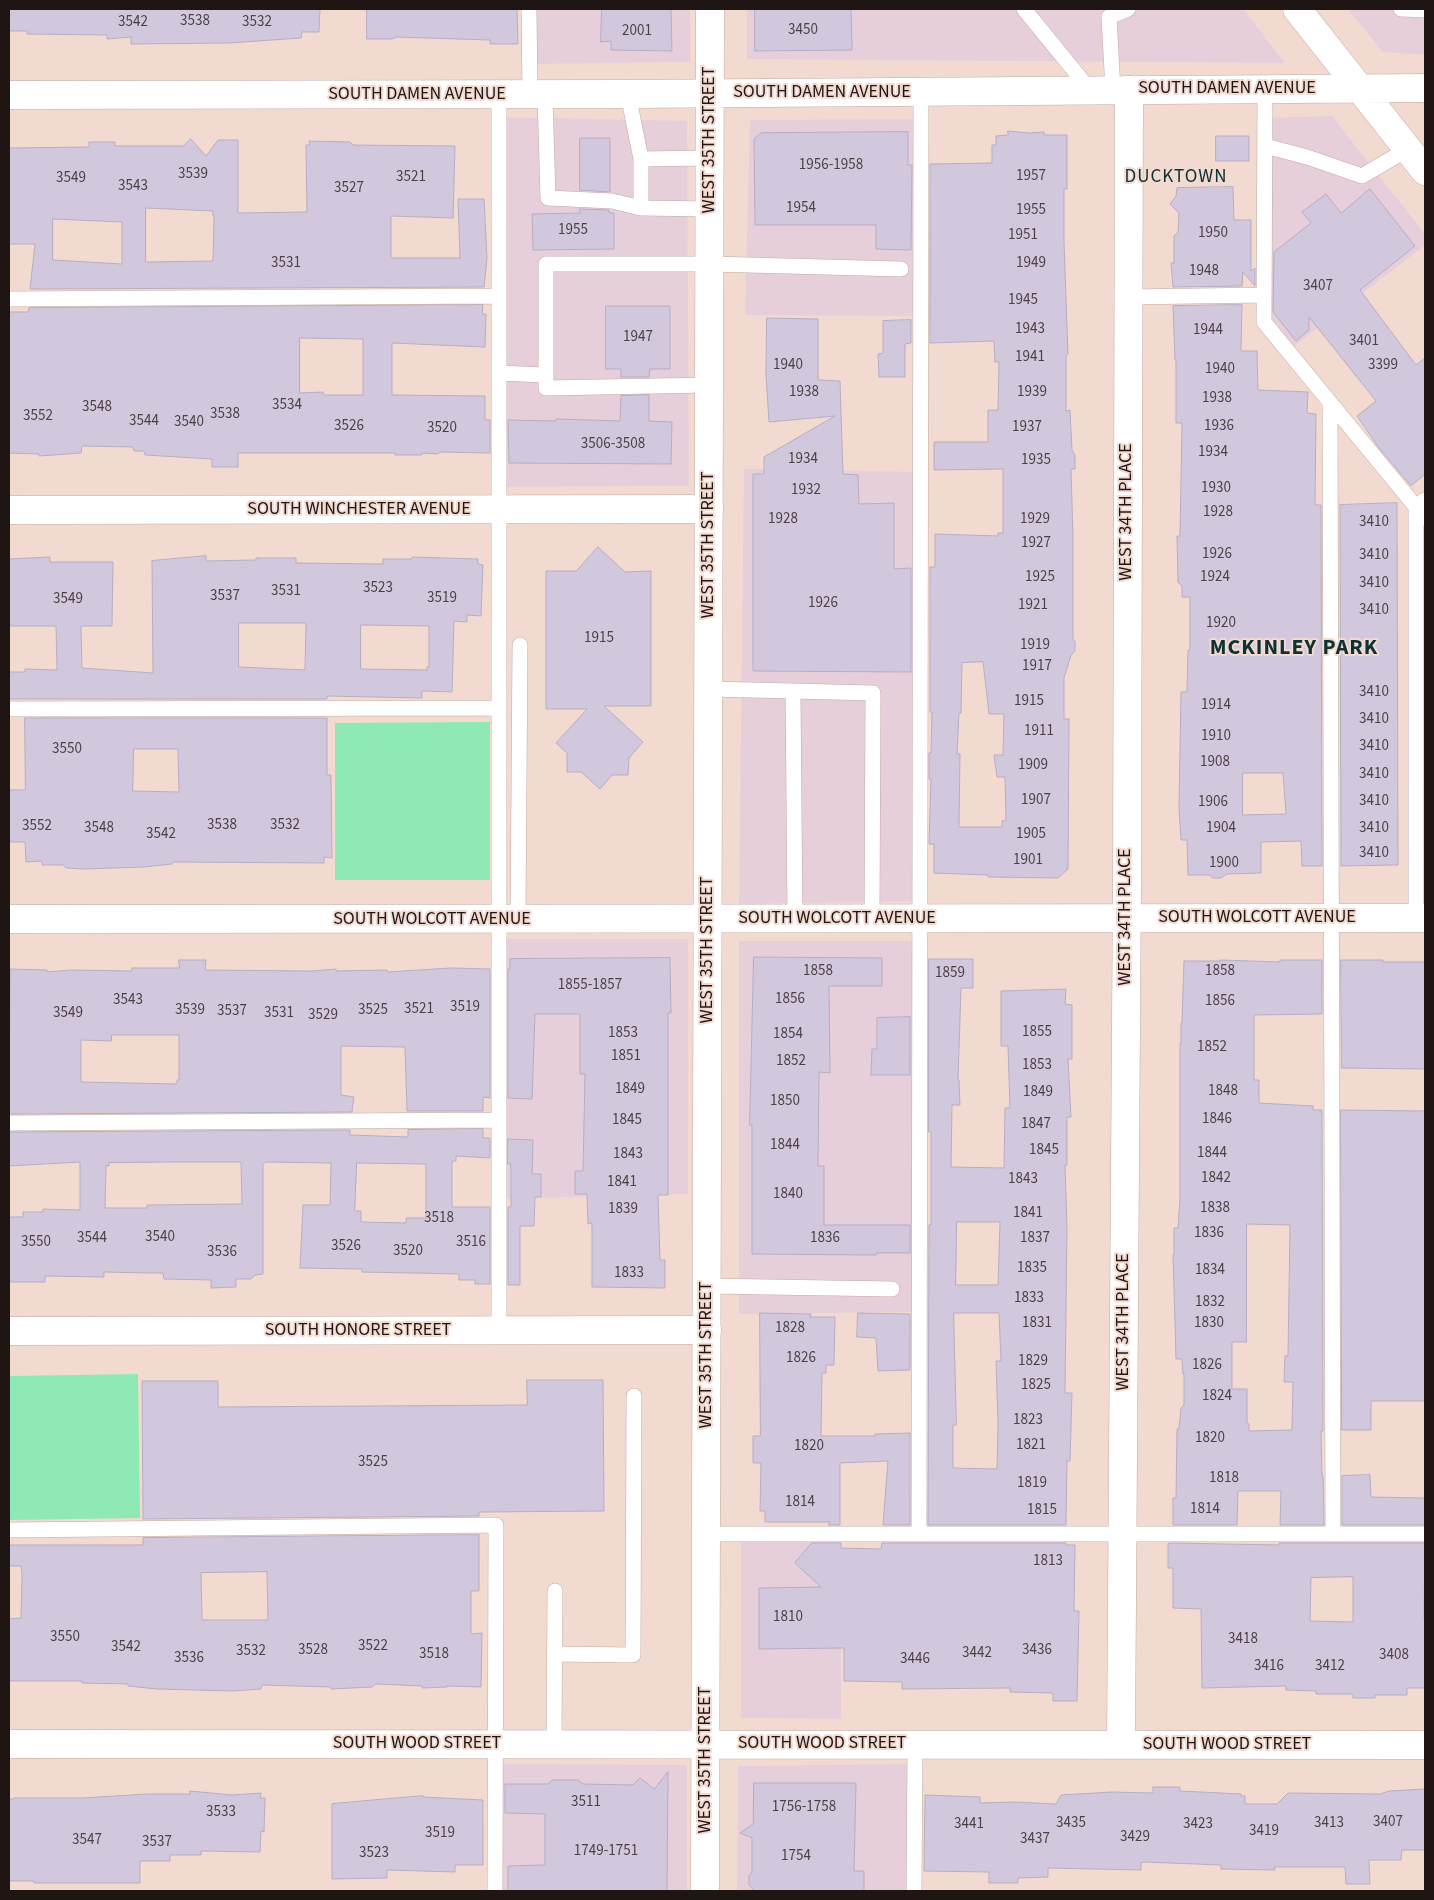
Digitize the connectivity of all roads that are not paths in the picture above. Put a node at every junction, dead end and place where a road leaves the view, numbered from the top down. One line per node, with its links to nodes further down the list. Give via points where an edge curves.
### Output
1 (529, 9): 18 (lane)
2 (710, 9): 15 (street, WEST 35TH STREET)
3 (1024, 9): 12 (lane)
4 (1128, 9): 8 (lane)
5 (1297, 9): 9 (street)
6 (1401, 9): 7 (lane)
7 (1425, 10)
8 (1105, 13): 12 (lane)
9 (1360, 88): 10 (street, SOUTH DAMEN AVENUE); 11 (street, SOUTH DAMEN AVENUE); 20 (street)
10 (1425, 88)
11 (1265, 89): 12 (street, SOUTH DAMEN AVENUE); 19 (lane)
12 (1111, 90): 13 (street, SOUTH DAMEN AVENUE); 30 (street, WEST 34TH PLACE)
13 (921, 92): 15 (street, SOUTH DAMEN AVENUE); 52 (lane)
14 (628, 94): 15 (street, SOUTH DAMEN AVENUE); 18 (street, SOUTH DAMEN AVENUE); 22 (lane)
15 (711, 94): 21 (street, WEST 35TH STREET)
16 (9, 95): 17 (street, SOUTH DAMEN AVENUE)
17 (499, 95): 18 (street, SOUTH DAMEN AVENUE); 29 (lane)
18 (538, 95): 24 (lane, via 548,198 612,201)
19 (1265, 146): 20 (lane, via 1362,176); 28 (lane)
20 (1408, 149): 23 (street)
21 (710, 158): 22 (lane); 25 (street, WEST 35TH STREET)
22 (641, 159): 24 (lane)
23 (1425, 171)
24 (641, 208): 25 (lane)
25 (710, 209): 26 (street, WEST 35TH STREET)
26 (710, 264): 27 (lane); 33 (lane, via 546,264); 34 (street, WEST 35TH STREET)
27 (901, 270)
28 (1264, 295): 30 (lane); 35 (lane, via 1264,322)
29 (499, 296): 31 (lane); 32 (lane)
30 (1128, 297): 45 (street, WEST 34TH PLACE)
31 (9, 299)
32 (499, 373): 33 (lane); 37 (lane)
33 (546, 375): 34 (lane, via 546,388)
34 (709, 385): 38 (street, WEST 35TH STREET)
35 (1330, 403): 36 (lane); 46 (lane)
36 (1422, 508): 47 (lane)
37 (499, 509): 38 (street, SOUTH WINCHESTER AVENUE); 39 (street, SOUTH WINCHESTER AVENUE); 43 (lane)
38 (709, 509): 41 (street, WEST 35TH STREET)
39 (9, 510)
40 (520, 645): 53 (lane)
41 (708, 689): 42 (lane); 49 (street, WEST 35TH STREET)
42 (792, 691): 50 (lane); 51 (lane, via 873,693)
43 (499, 708): 44 (lane); 53 (lane)
44 (9, 709)
45 (1126, 918): 46 (street, SOUTH WOLCOTT AVENUE); 52 (street, SOUTH WOLCOTT AVENUE); 64 (street, WEST 34TH PLACE)
46 (1331, 918): 47 (street, SOUTH WOLCOTT AVENUE); 66 (lane)
47 (1421, 918)
48 (9, 919): 53 (street, SOUTH WOLCOTT AVENUE)
49 (708, 919): 50 (street, SOUTH WOLCOTT AVENUE); 53 (street, SOUTH WOLCOTT AVENUE); 56 (street, WEST 35TH STREET)
50 (795, 919): 51 (street, SOUTH WOLCOTT AVENUE)
51 (872, 919): 52 (street, SOUTH WOLCOTT AVENUE)
52 (920, 919): 63 (lane)
53 (509, 920): 54 (lane)
54 (499, 1120): 55 (lane); 58 (lane)
55 (9, 1123)
56 (707, 1286): 57 (lane); 59 (street, WEST 35TH STREET)
57 (892, 1289)
58 (499, 1330): 59 (street, SOUTH HONORE STREET); 60 (street, SOUTH HONORE STREET)
59 (707, 1330): 65 (street, WEST 35TH STREET)
60 (9, 1331)
61 (634, 1396): 69 (lane, via 633,1655)
62 (9, 1530): 71 (lane, via 496,1525)
63 (919, 1533): 64 (lane); 65 (lane)
64 (1122, 1533): 66 (lane); 75 (street, WEST 34TH PLACE)
65 (706, 1534): 73 (street, WEST 35TH STREET)
66 (1332, 1534): 67 (lane)
67 (1425, 1534)
68 (555, 1591): 69 (lane)
69 (555, 1654): 72 (lane)
70 (9, 1744): 71 (street, SOUTH WOOD STREET)
71 (496, 1744): 72 (street, SOUTH WOOD STREET); 77 (lane)
72 (554, 1744): 73 (street, SOUTH WOOD STREET)
73 (706, 1744): 74 (street, SOUTH WOOD STREET); 78 (street, WEST 35TH STREET)
74 (915, 1744): 75 (street, SOUTH WOOD STREET); 79 (lane)
75 (1121, 1744): 76 (street, SOUTH WOOD STREET)
76 (1425, 1745)
77 (495, 1891)
78 (706, 1891)
79 (914, 1891)

